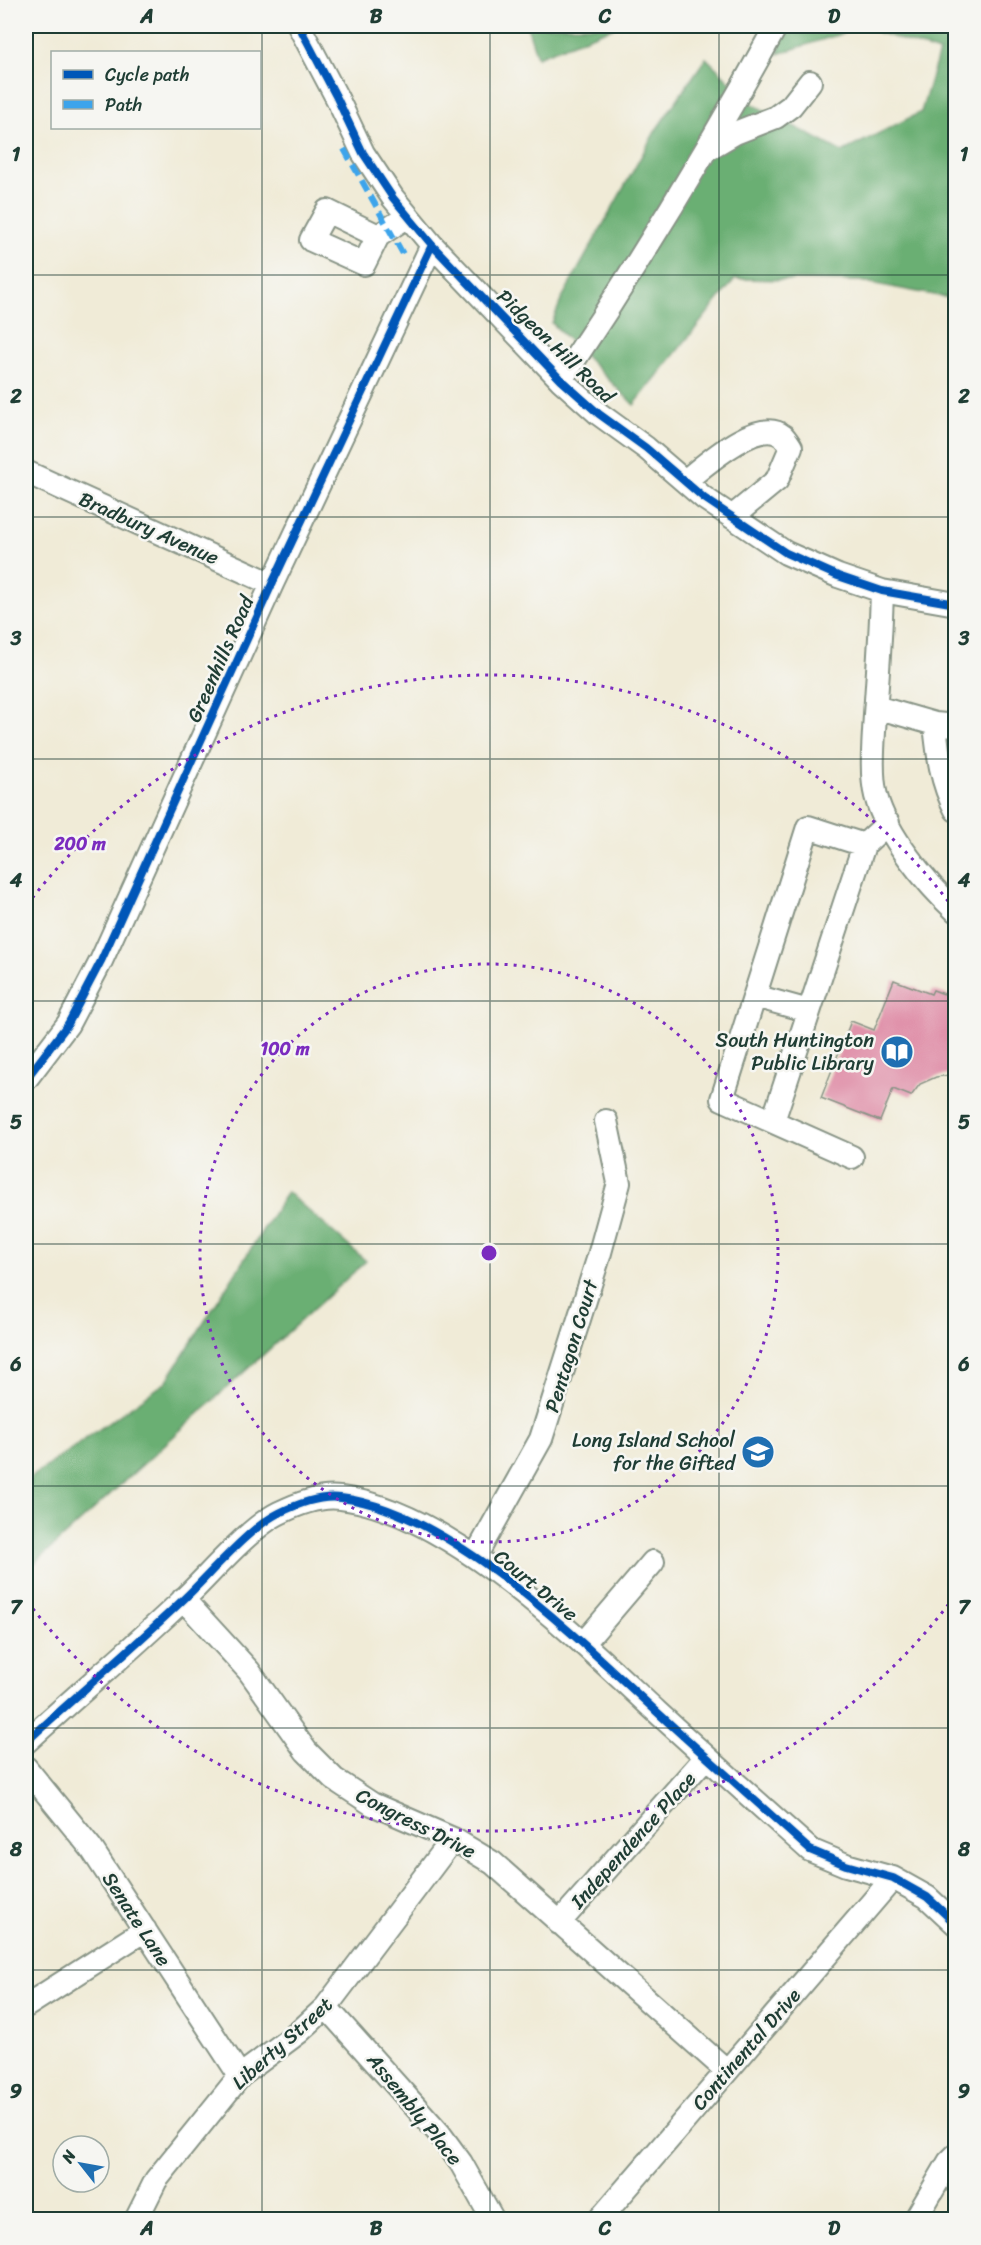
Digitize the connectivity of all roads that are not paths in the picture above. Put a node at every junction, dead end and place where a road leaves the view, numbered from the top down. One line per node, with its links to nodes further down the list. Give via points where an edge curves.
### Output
1 (299, 26): 5 (street, Pidgeon Hill Road, via 363,153)
2 (776, 26): 4 (street)
3 (810, 82): 4 (street, via 791,106 776,117 735,133)
4 (702, 153): 8 (street, via 622,289)
5 (408, 216): 6 (street); 7 (street, Pidgeon Hill Road)
6 (378, 236)
7 (432, 245): 8 (street, Pidgeon Hill Road); 12 (street, Greenhills Road)
8 (561, 380): 10 (street, Pidgeon Hill Road)
9 (26, 471): 12 (street, Bradbury Avenue)
10 (685, 481): 11 (street, Pidgeon Hill Road); 11 (street, via 739,440 766,431 782,435 791,447 777,480)
11 (732, 517): 13 (street, Pidgeon Hill Road, via 786,553)
12 (272, 584): 24 (street, Greenhills Road, via 101,961 68,1024)
13 (882, 591): 14 (street, Pidgeon Hill Road); 15 (street)
14 (956, 604)
15 (876, 707): 16 (street); 19 (street, via 875,796)
16 (945, 725): 17 (street)
17 (948, 768): 18 (street, via 949,796)
18 (956, 810)
19 (888, 823): 20 (street); 21 (street, via 918,869)
20 (864, 845): 22 (street, via 808,827); 23 (street)
21 (956, 911)
22 (755, 996): 23 (street); 26 (street, via 722,1099)
23 (809, 1011): 26 (street)
24 (26, 1079)
25 (606, 1121): 28 (street, Pentagon Court, via 619,1183 599,1256 542,1439)
26 (773, 1121): 27 (street)
27 (852, 1157)
28 (475, 1557): 30 (street, Court Drive, via 425,1527 379,1506 339,1497 307,1502 276,1514); 31 (street, Court Drive)
29 (653, 1562): 31 (street)
30 (183, 1599): 32 (street, Court Drive); 35 (street, Congress Drive, via 249,1671 306,1752 334,1779 372,1804)
31 (583, 1644): 33 (street, Court Drive)
32 (26, 1742)
33 (706, 1757): 36 (street, Court Drive, via 810,1850); 37 (street, Independence Place)
34 (26, 1768): 39 (street, Senate Lane, via 92,1848)
35 (453, 1839): 37 (street, Congress Drive, via 493,1863); 41 (street, Liberty Street)
36 (893, 1878): 38 (street, Court Drive, via 927,1896); 42 (street, Continental Drive)
37 (559, 1923): 42 (street, Congress Drive)
38 (956, 1924)
39 (145, 1930): 40 (street); 43 (street, Senate Lane)
40 (26, 2006)
41 (326, 2007): 43 (street, Liberty Street, via 300,2032); 47 (street, Assembly Place, via 439,2133)
42 (727, 2072): 48 (street, Continental Drive)
43 (240, 2076): 46 (street, Liberty Street, via 156,2180)
44 (956, 2155): 45 (street)
45 (926, 2215)
46 (136, 2220)
47 (493, 2220)
48 (599, 2220)

